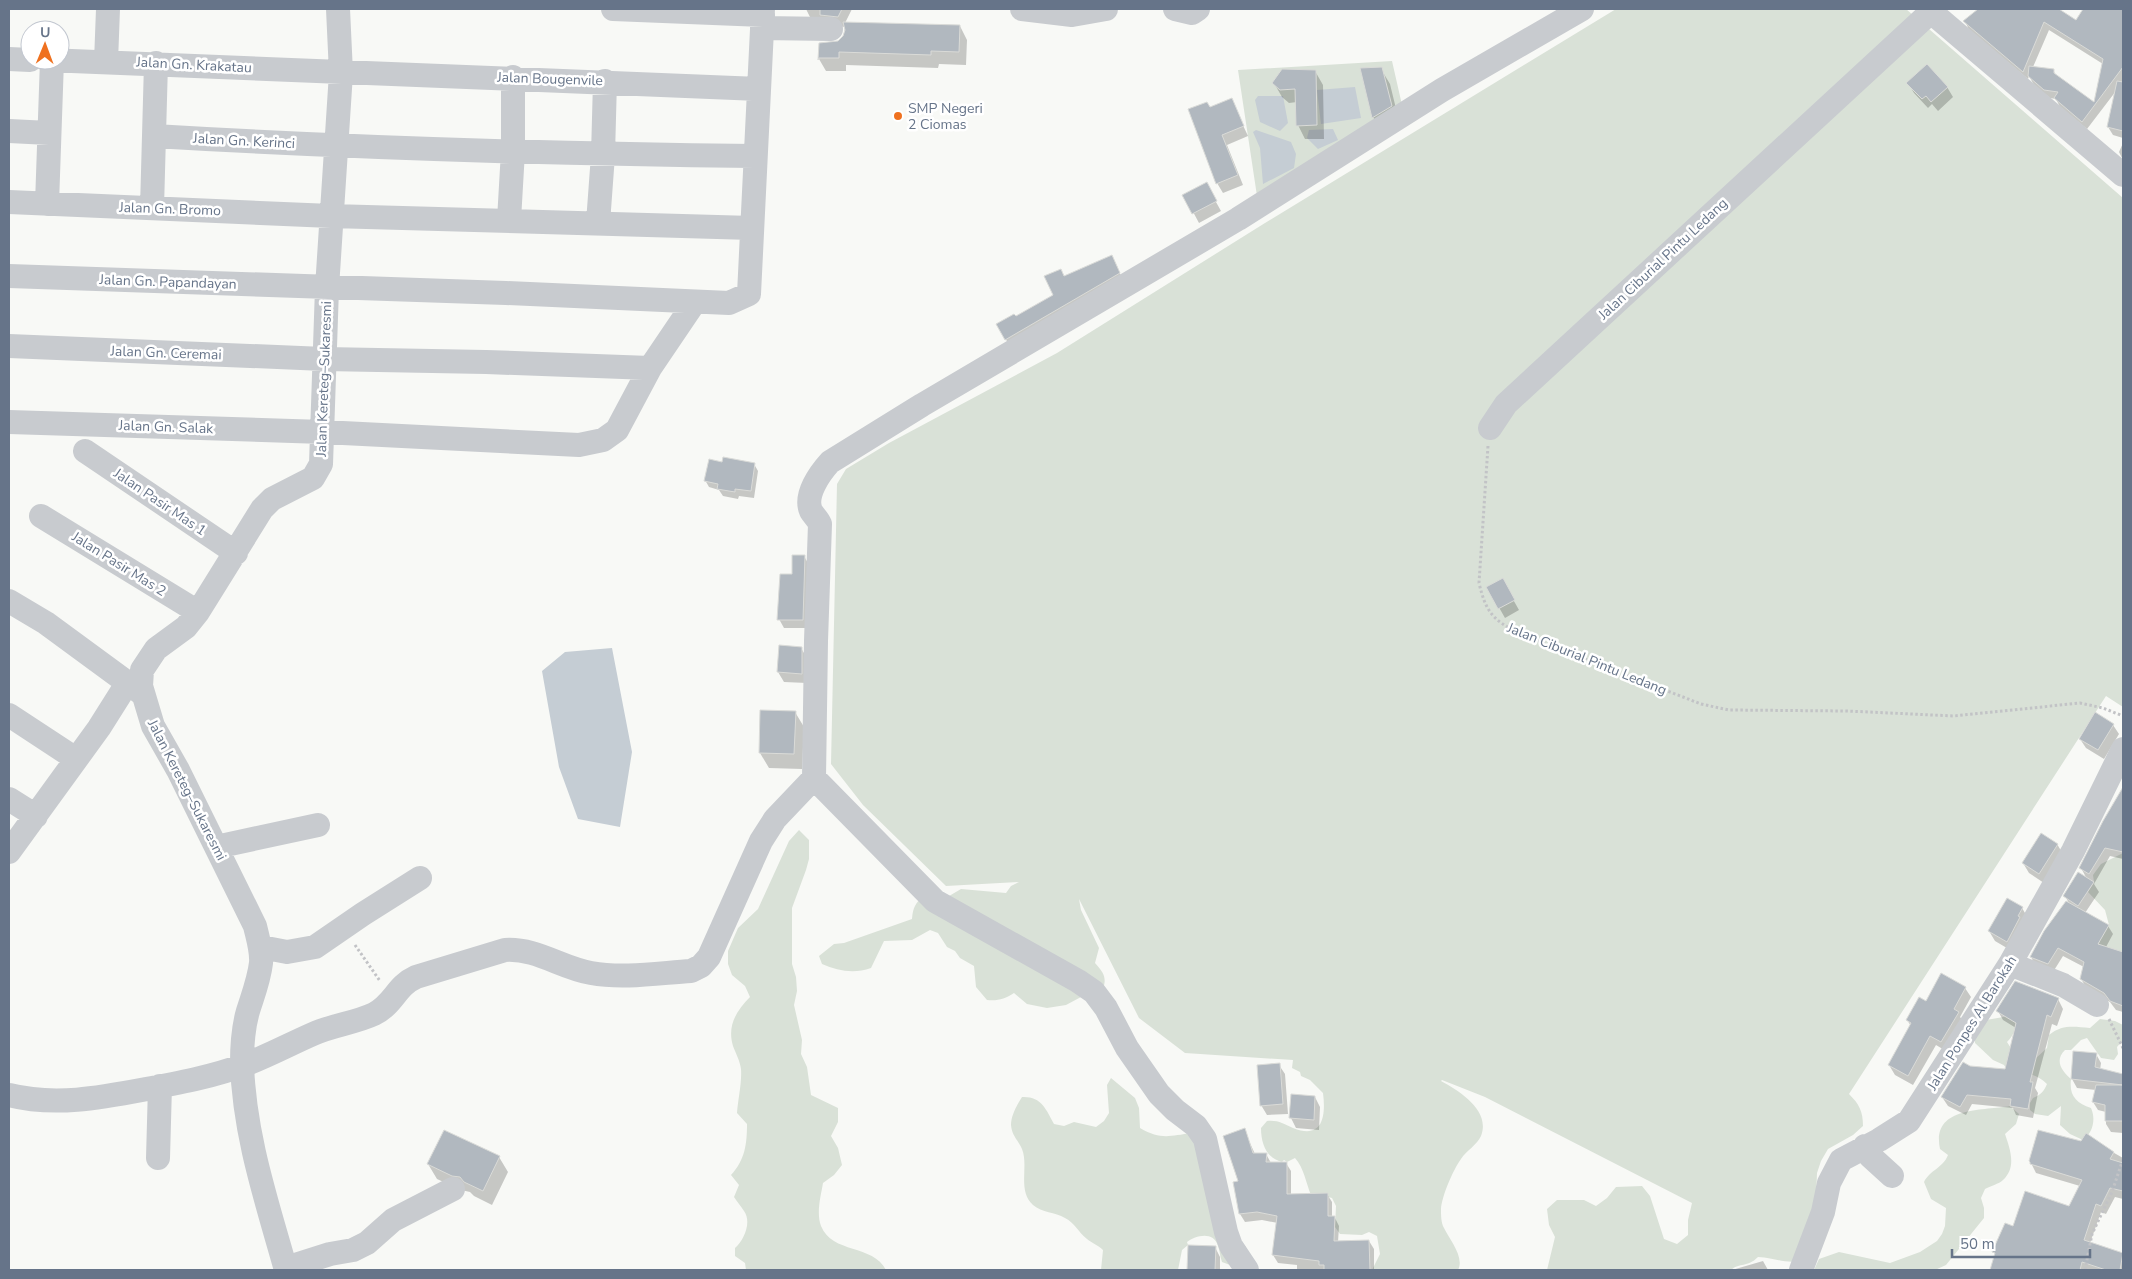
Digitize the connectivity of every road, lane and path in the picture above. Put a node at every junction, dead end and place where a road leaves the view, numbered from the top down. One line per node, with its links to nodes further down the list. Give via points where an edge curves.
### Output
1 (108, 9): 13 (street)
2 (338, 9): 16 (street, Jalan Kereteg–Sukaresmi)
3 (613, 9): 10 (street)
4 (1022, 9): 5 (street, via 1072,15)
5 (1106, 9)
6 (1175, 9): 7 (street, via 1192,13)
7 (1198, 9)
8 (1582, 9): 54 (street, via 1442,90 1238,219 830,462 820,473 809,504 820,524)
9 (1932, 10): 27 (street); 42 (street, Jalan Ciburial Pintu Ledang, via 1506,404)
10 (763, 17): 11 (street); 19 (street)
11 (830, 29)
12 (70, 61): 13 (street, Jalan Gn. Krakatau)
13 (106, 62): 14 (street, Jalan Gn. Krakatau)
14 (156, 63): 16 (street, Jalan Gn. Krakatau); 22 (street)
15 (52, 70): 21 (street)
16 (340, 73): 17 (street, Jalan Bougenvile); 23 (street, Jalan Kereteg–Sukaresmi)
17 (513, 77): 18 (street, Jalan Bougenvile); 24 (street)
18 (605, 81): 19 (street, Jalan Bougenvile); 25 (street)
19 (759, 89): 26 (street)
20 (9, 131): 21 (street)
21 (50, 133): 29 (street)
22 (154, 136): 23 (street, Jalan Gn. Kerinci); 30 (street)
23 (335, 147): 24 (street, Jalan Gn. Kerinci); 31 (street, Jalan Kereteg–Sukaresmi)
24 (512, 151): 25 (street, Jalan Gn. Kerinci); 32 (street)
25 (603, 155): 26 (street, Jalan Gn. Kerinci); 33 (street)
26 (755, 156): 34 (street)
27 (2123, 175)
28 (9, 202): 29 (street, Jalan Gn. Bromo)
29 (47, 204): 30 (street, Jalan Gn. Bromo)
30 (152, 208): 31 (street, Jalan Gn. Bromo)
31 (331, 216): 32 (street, Jalan Gn. Bromo); 36 (street, Jalan Kereteg–Sukaresmi)
32 (508, 220): 33 (street, Jalan Gn. Bromo)
33 (598, 223): 34 (street, Jalan Gn. Bromo)
34 (752, 228): 37 (street, Jalan Gn. Papandayan, via 749,294 729,303)
35 (9, 276): 36 (street, Jalan Gn. Papandayan)
36 (327, 288): 37 (street, Jalan Gn. Papandayan); 39 (street, Jalan Kereteg–Sukaresmi)
37 (694, 303): 40 (street, Jalan Gn. Salak)
38 (9, 346): 39 (street, Jalan Gn. Ceremai)
39 (324, 359): 40 (street, Jalan Gn. Ceremai); 43 (street, Jalan Kereteg–Sukaresmi)
40 (650, 368): 43 (street, Jalan Gn. Salak, via 618,430 595,442 579,445)
41 (9, 422): 43 (street, Jalan Gn. Salak)
42 (1490, 428): 51 (path, Jalan Ciburial Pintu Ledang, via 1478,583 1489,614 1518,633 1701,704 1729,710 1954,716 2080,703)
43 (323, 432): 46 (street, Jalan Kereteg–Sukaresmi, via 317,472 306,482 272,499 262,509)
44 (85, 451): 46 (street, Jalan Pasir Mas 1)
45 (41, 516): 48 (street, Jalan Pasir Mas 2)
46 (236, 553): 48 (street, Jalan Kereteg–Sukaresmi)
47 (9, 601): 49 (street, via 46,623)
48 (198, 612): 49 (street, Jalan Kereteg–Sukaresmi, via 186,627 151,656)
49 (136, 688): 53 (street); 58 (street, Jalan Kereteg–Sukaresmi)
50 (9, 715): 53 (street)
51 (2123, 716)
52 (2123, 749): 63 (street, Jalan Ponpes Al Barokah, via 2073,851)
53 (76, 759): 56 (street)
54 (814, 778): 64 (street, via 775,819 761,841 713,949 701,966 691,971 604,975 578,970 533,952 505,950 416,977 405,982); 76 (street, via 935,901 1094,992 1141,1071 1159,1094 1196,1126 1204,1139 1226,1232)
55 (9, 799): 56 (street)
56 (36, 816): 59 (street)
57 (318, 825): 58 (street)
58 (216, 847): 62 (street, Jalan Kereteg–Sukaresmi, via 255,926)
59 (9, 852)
60 (420, 878): 61 (street)
61 (343, 928): 62 (street, via 316,948 287,952); 64 (path)
62 (260, 947): 67 (street, Jalan Kereteg–Sukaresmi, via 258,980 244,1026)
63 (2010, 964): 65 (street, via 2063,985); 70 (street, Jalan Ponpes Al Barokah, via 1909,1121)
64 (393, 1000): 67 (street, via 375,1013 313,1034)
65 (2097, 1005): 66 (path, via 2108,1018)
66 (2123, 1048)
67 (242, 1066): 68 (street); 75 (street, Jalan Kereteg–Sukaresmi, via 257,1170)
68 (160, 1086): 69 (street, via 91,1099); 71 (street)
69 (10, 1100)
70 (1865, 1146): 73 (street, via 1870,1156); 77 (street, Jalan Ponpes Al Barokah, via 1840,1160 1829,1183 1823,1212)
71 (158, 1158)
72 (2123, 1159): 78 (path, via 2092,1234)
73 (1892, 1176)
74 (453, 1189): 75 (street, via 393,1220 367,1244)
75 (286, 1269)
76 (1247, 1270)
77 (1801, 1270)
78 (2085, 1270)

